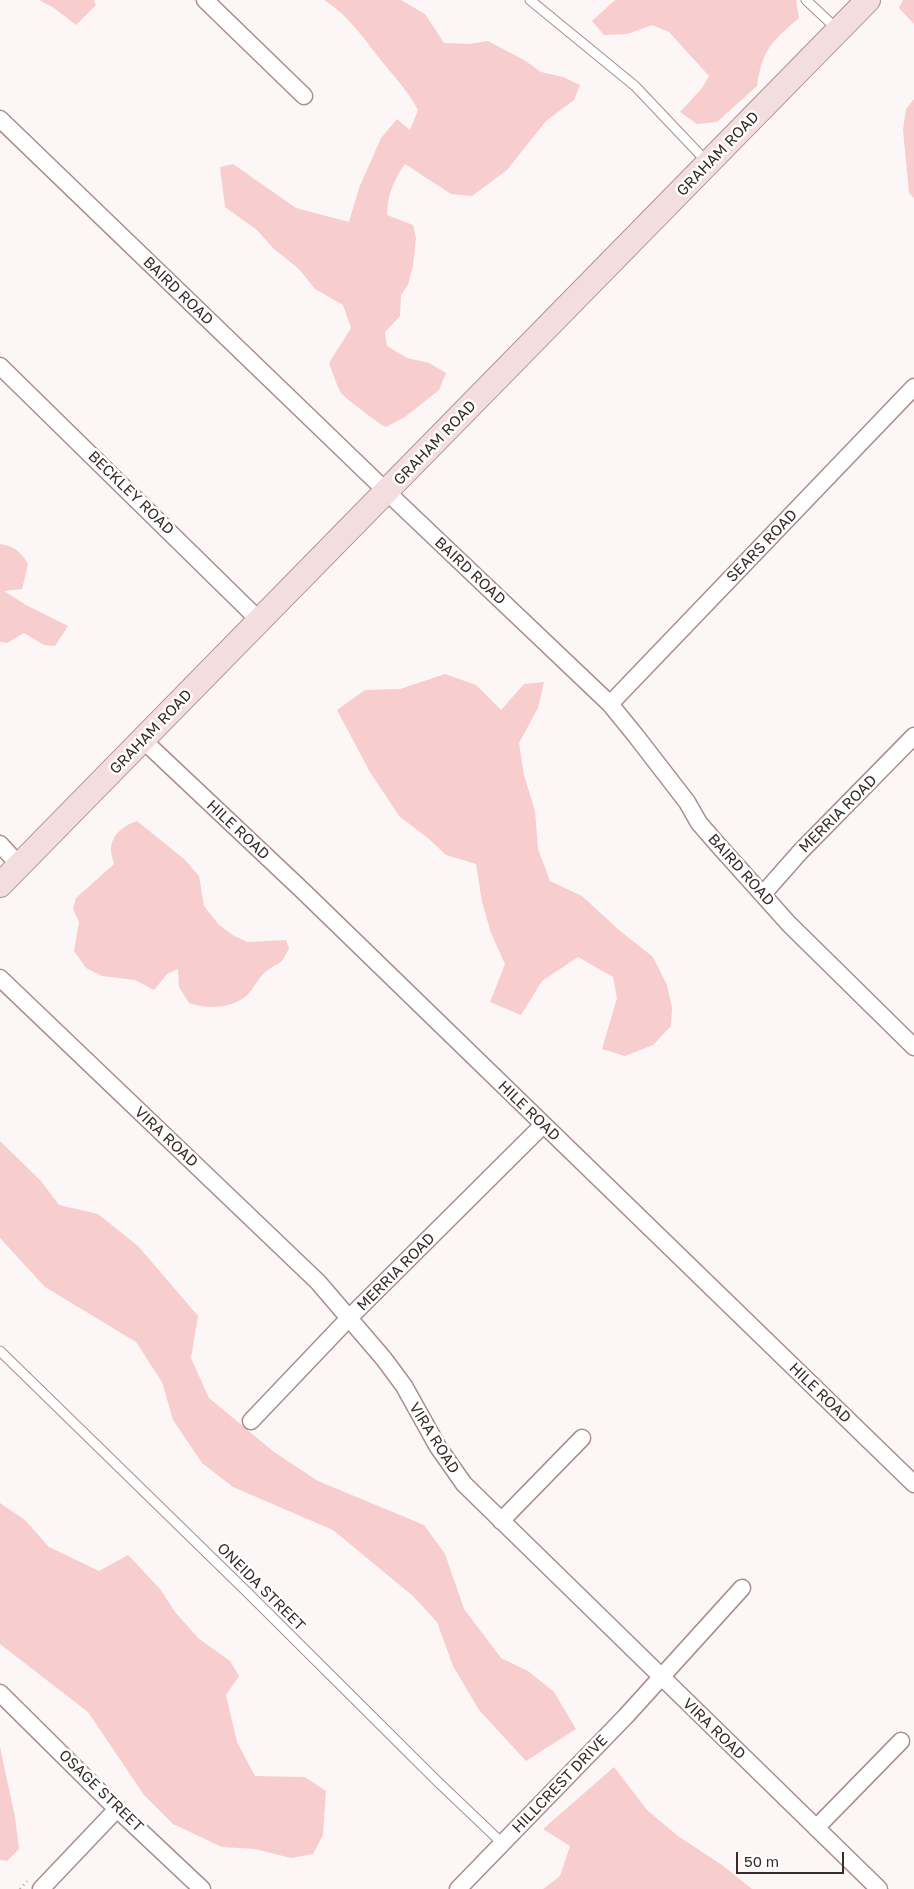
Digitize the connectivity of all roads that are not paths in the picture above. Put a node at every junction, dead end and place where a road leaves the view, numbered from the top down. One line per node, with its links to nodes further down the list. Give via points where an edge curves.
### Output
1 (205, 0): 6 (street)
2 (530, 0): 8 (lane, via 635,86)
3 (806, 0): 5 (lane)
4 (868, 0): 5 (main road, GRAHAM ROAD)
5 (838, 31): 8 (main road, GRAHAM ROAD)
6 (304, 96)
7 (0, 119): 11 (street, BAIRD ROAD)
8 (708, 164): 11 (main road, GRAHAM ROAD)
9 (0, 366): 12 (street, BECKLEY ROAD)
10 (914, 388): 13 (street, SEARS ROAD)
11 (387, 492): 12 (main road, GRAHAM ROAD); 13 (street, BAIRD ROAD)
12 (260, 621): 15 (main road, GRAHAM ROAD)
13 (610, 704): 19 (street, BAIRD ROAD, via 699,823)
14 (914, 736): 19 (street, MERRIA ROAD)
15 (143, 740): 17 (main road, GRAHAM ROAD); 22 (street, HILE ROAD)
16 (0, 844): 17 (street)
17 (19, 865): 18 (main road, GRAHAM ROAD)
18 (0, 885)
19 (763, 894): 21 (street, BAIRD ROAD, via 789,924)
20 (0, 978): 23 (street, VIRA ROAD, via 318,1282)
21 (914, 1047)
22 (543, 1125): 23 (street, MERRIA ROAD); 27 (street, HILE ROAD)
23 (350, 1318): 25 (street, MERRIA ROAD); 28 (street, VIRA ROAD, via 404,1386 450,1466)
24 (0, 1351): 35 (lane, ONEIDA STREET)
25 (251, 1421)
26 (582, 1438): 28 (street)
27 (914, 1484)
28 (501, 1521): 30 (street, VIRA ROAD)
29 (742, 1588): 30 (street, HILLCREST DRIVE)
30 (660, 1677): 34 (street, VIRA ROAD); 35 (street, HILLCREST DRIVE)
31 (0, 1692): 33 (street, OSAGE STREET)
32 (901, 1741): 34 (street)
33 (118, 1809): 36 (street); 37 (street, OSAGE STREET)
34 (816, 1828): 39 (street, VIRA ROAD)
35 (502, 1843): 38 (street, HILLCREST DRIVE)
36 (41, 1889)
37 (202, 1889)
38 (458, 1889)
39 (879, 1889)

